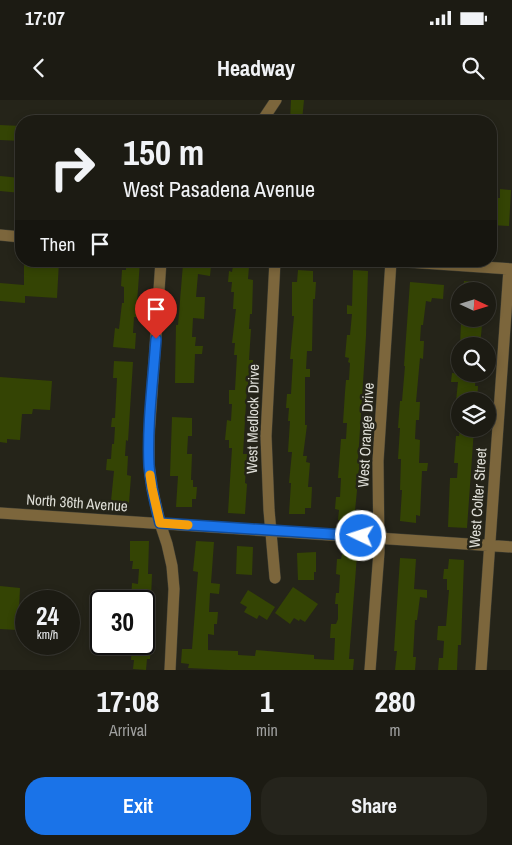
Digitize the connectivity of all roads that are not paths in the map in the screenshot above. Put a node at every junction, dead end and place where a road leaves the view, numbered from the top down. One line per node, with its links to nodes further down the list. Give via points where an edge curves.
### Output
1 (276, 100): 2 (street)
2 (266, 115)
3 (0, 235): 4 (street)
4 (15, 236)
5 (161, 267): 11 (street, via 149,465)
6 (275, 267): 12 (street, West Medlock Drive, via 266,436)
7 (392, 267): 13 (street, West Orange Drive, via 378,461)
8 (480, 267): 9 (street)
9 (510, 269): 14 (street, West Colter Street)
10 (0, 513): 11 (street, North 36th Avenue)
11 (160, 523): 12 (street, North 36th Avenue); 17 (street, via 174,588)
12 (270, 531): 13 (street, North 36th Avenue); 16 (street, West Medlock Drive)
13 (379, 538): 14 (street, North 36th Avenue); 18 (street, West Orange Drive)
14 (490, 545): 15 (street, North 36th Avenue); 19 (street, West Colter Street)
15 (512, 547)
16 (275, 578)
17 (170, 670)
18 (370, 670)
19 (481, 670)

